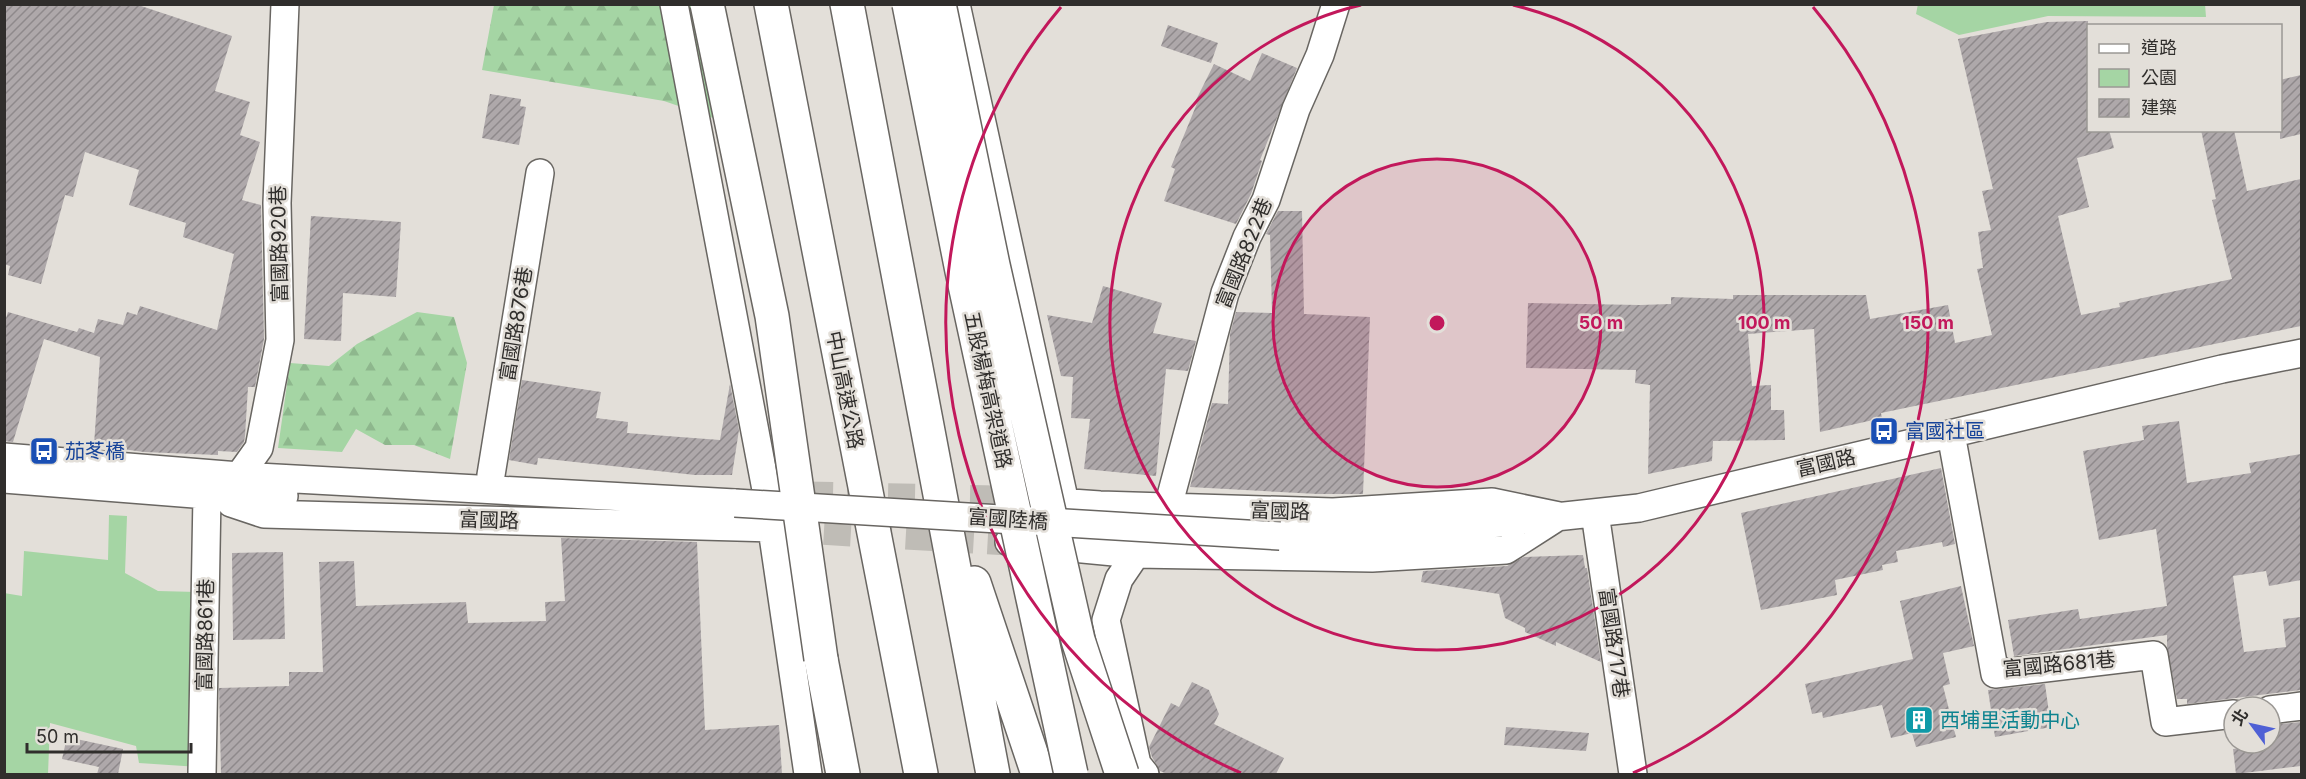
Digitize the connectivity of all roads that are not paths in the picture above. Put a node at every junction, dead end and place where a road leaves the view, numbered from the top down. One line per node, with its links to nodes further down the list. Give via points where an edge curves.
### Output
1 (285, 4): 16 (street, 富國路920巷, via 277,203 280,340 259,448)
2 (674, 4): 19 (street)
3 (707, 4): 32 (highway, bridge, via 771,316)
4 (771, 4): 40 (highway, 中山高速公路)
5 (847, 4): 14 (highway)
6 (909, 4): 43 (highway, 五股楊梅高架道路, bridge)
7 (939, 4): 44 (highway, bridge, via 1077,640)
8 (956, 4): 23 (street)
9 (1336, 4): 24 (street, 富國路822巷, via 1266,200 1225,293)
10 (540, 173): 15 (street, 富國路876巷)
11 (2301, 353): 12 (street, 富國路)
12 (1951, 434): 25 (street, 富國路, via 1639,508); 35 (street, 富國路681巷, via 1995,674 2154,655 2165,722)
13 (4, 457): 16 (street, 富國路)
14 (934, 462): 41 (highway); 42 (highway)
15 (491, 475): 16 (street, 富國路, via 283,460); 19 (street, 富國路)
16 (239, 476): 18 (street); 20 (street, 富國路)
17 (4, 479): 18 (street, 富國路)
18 (207, 495): 20 (street, 富國路); 27 (street, 富國路, via 264,514); 36 (street, 富國路861巷)
19 (767, 495): 27 (street)
20 (627, 498): 22 (street, 富國路)
21 (1000, 499): 23 (street, 富國路)
22 (735, 503): 28 (street, 富國陸橋, bridge)
23 (1065, 503): 24 (street, 富國路); 30 (street)
24 (1168, 507): 26 (street, 富國路, via 1333,512 1492,502); 31 (street)
25 (1595, 513): 26 (street, 富國路); 46 (street, 富國路717巷)
26 (1559, 516): 28 (street, 富國路, via 1375,533); 31 (street, 富國路, via 1506,550 1372,558)
27 (773, 528): 37 (street)
28 (1280, 536)
29 (1009, 542): 30 (street, 富國路)
30 (1069, 548): 31 (street, 富國路)
31 (1135, 554): 45 (street, via 1119,579 1106,620 1137,764)
32 (821, 659): 38 (highway); 39 (highway)
33 (2301, 706): 34 (street)
34 (2282, 708)
35 (2222, 715)
36 (202, 774)
37 (808, 774)
38 (835, 774)
39 (843, 774)
40 (919, 774)
41 (993, 774)
42 (1038, 774)
43 (1071, 774)
44 (1122, 774)
45 (1145, 774)
46 (1633, 774)

